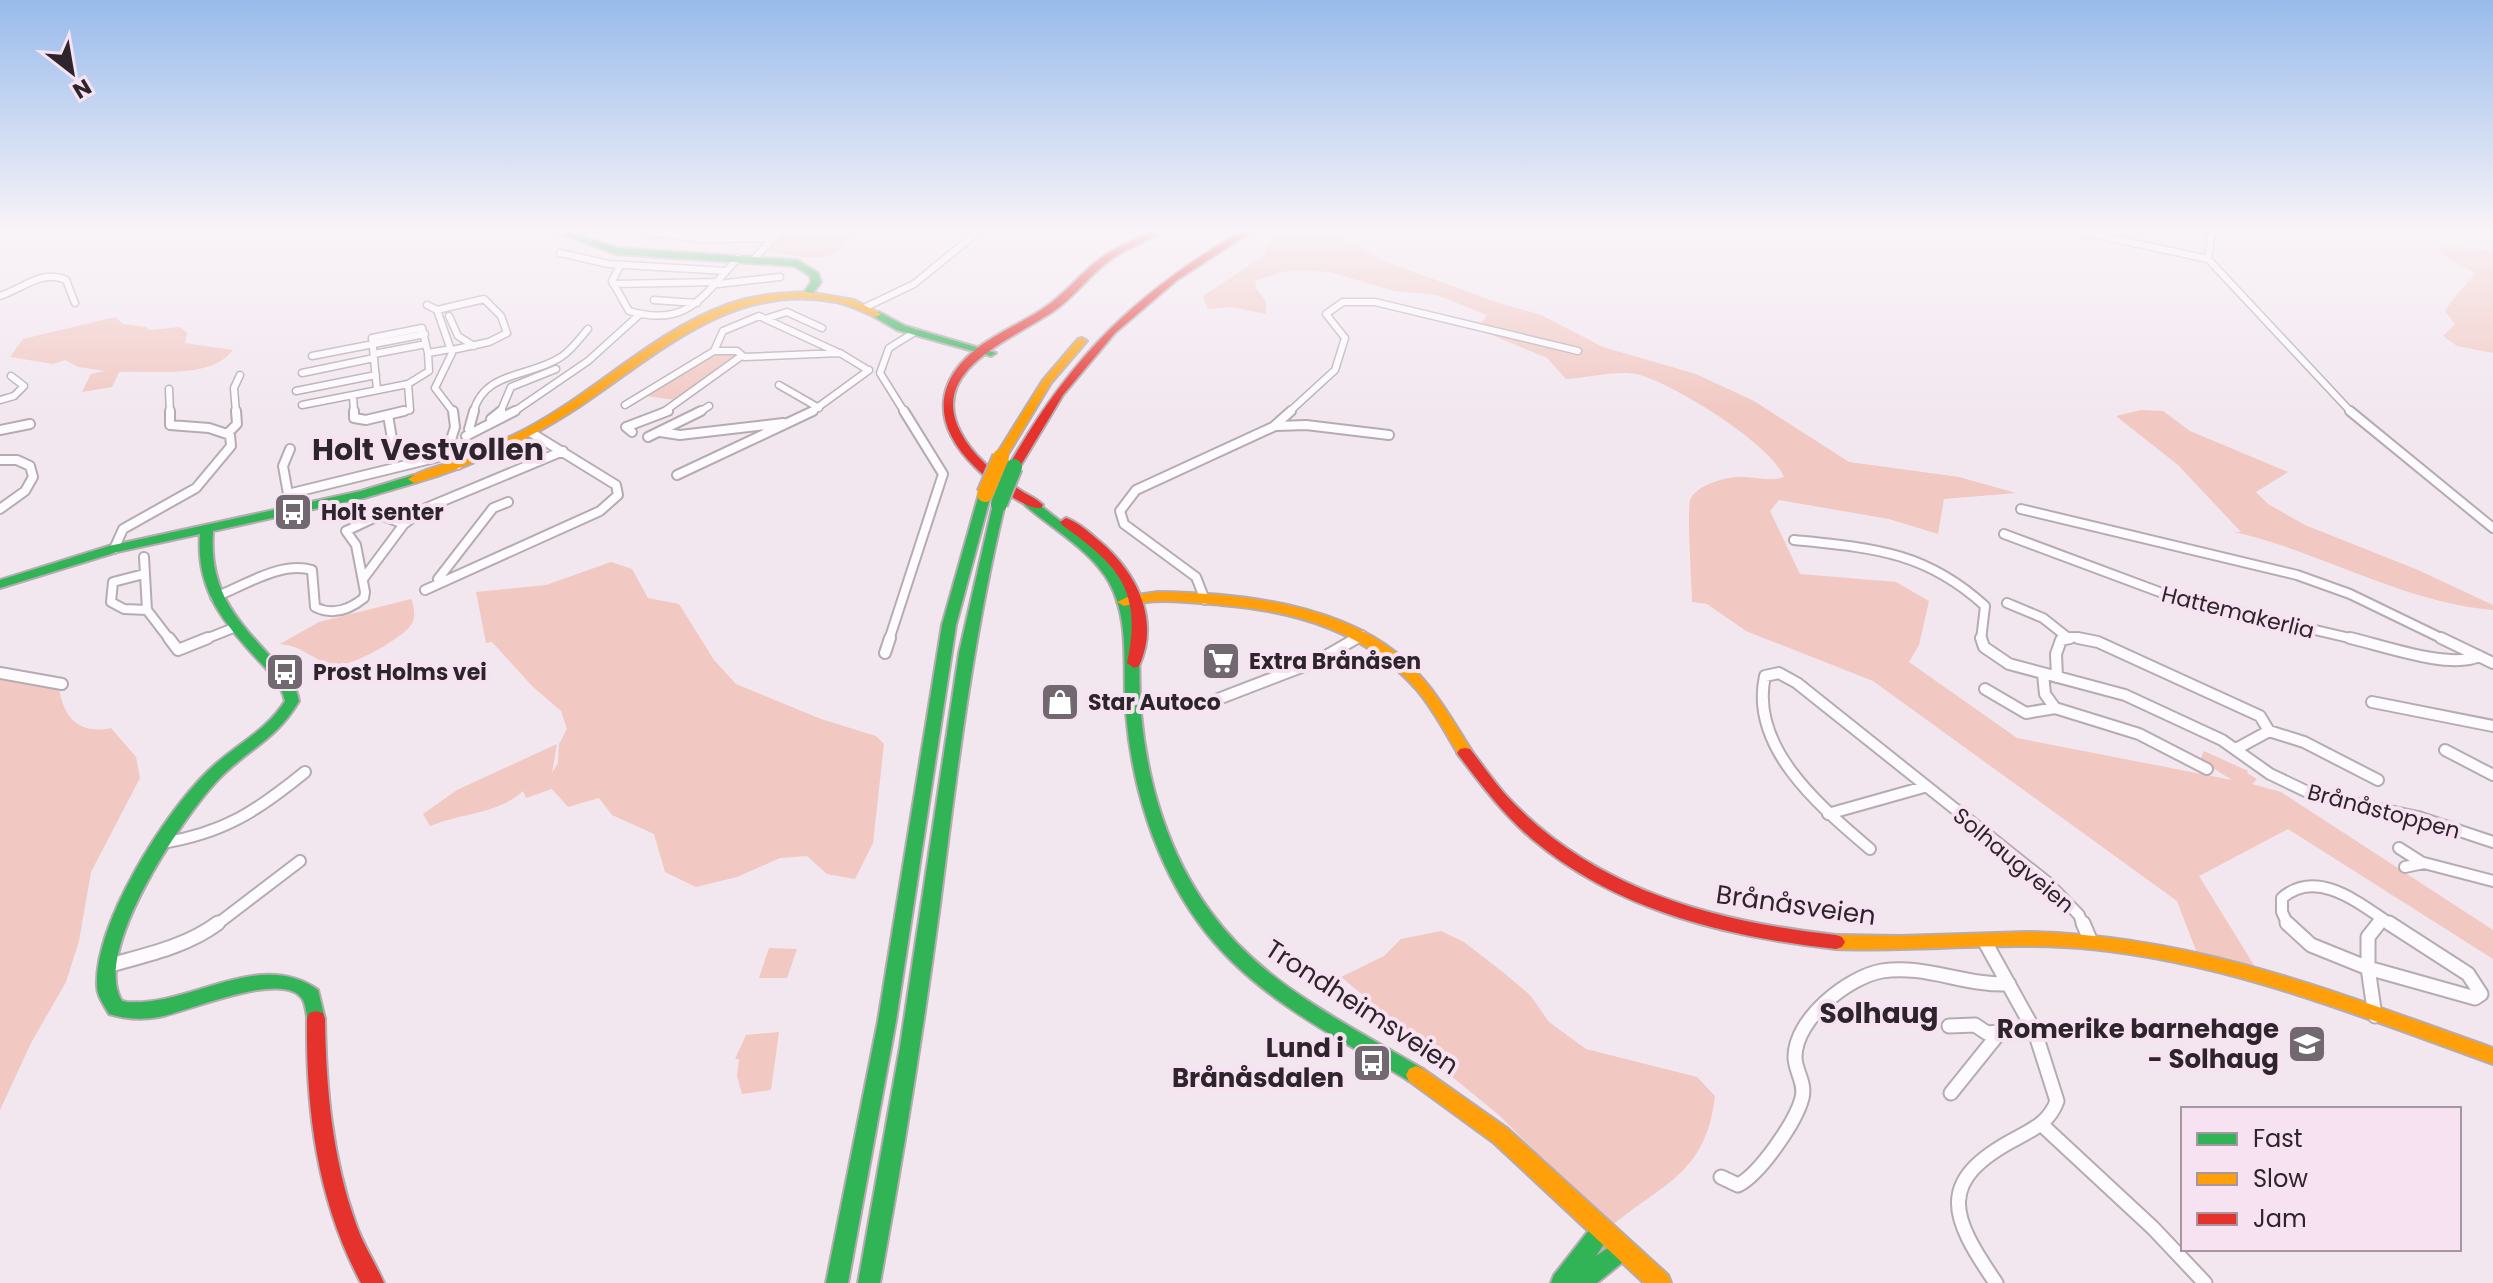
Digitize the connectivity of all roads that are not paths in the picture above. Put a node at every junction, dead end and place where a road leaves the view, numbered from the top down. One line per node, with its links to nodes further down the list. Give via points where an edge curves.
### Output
1 (70, 292): 11 (street)
2 (618, 292): 16 (street, via 629,311)
3 (709, 292): 12 (street)
4 (898, 292): 14 (street)
5 (1070, 292): 28 (main road)
6 (1138, 292): 76 (main road, via 1104,319 1047,382)
7 (1154, 292): 76 (main road, via 1107,331)
8 (2238, 292): 84 (street, via 2346,408)
9 (808, 294): 14 (main road); 63 (main road, via 752,299 706,314)
10 (654, 300): 12 (street)
11 (75, 303)
12 (697, 303): 16 (street, via 670,317)
13 (427, 305): 15 (street)
14 (866, 307): 21 (main road)
15 (437, 310): 24 (street, via 487,296 507,333); 25 (street)
16 (639, 315): 55 (street, via 588,361)
17 (449, 316): 24 (street, via 458,336)
18 (768, 318): 19 (street, via 787,312); 26 (street, via 754,317 728,327 715,341); 30 (street)
19 (822, 328)
20 (588, 329): 67 (street, via 561,357 490,384 477,398)
21 (915, 332): 28 (main road); 34 (street, via 889,348)
22 (372, 339): 23 (street, via 425,334); 31 (street); 32 (street)
23 (426, 344): 29 (street); 32 (street)
24 (474, 346): 25 (street)
25 (451, 350): 29 (street); 69 (street, via 450,364 435,388 455,414)
26 (714, 351): 33 (street, via 737,351); 47 (street)
27 (1578, 351): 61 (street, via 1382,303 1346,302 1326,314 1345,338 1335,370)
28 (985, 352): 96 (main road, via 954,381 948,421 958,444 1097,558)
29 (428, 353): 41 (street, via 429,371)
30 (840, 353): 33 (street); 36 (street)
31 (312, 356)
32 (374, 356): 37 (street); 39 (street)
33 (740, 357): 52 (street)
34 (881, 368): 36 (street); 102 (street, via 882,380 943,474)
35 (556, 369): 56 (street, via 514,385)
36 (868, 370): 57 (street)
37 (302, 373)
38 (240, 375): 66 (street, via 234,388 237,424)
39 (376, 375): 44 (street); 45 (street)
40 (11, 376): 48 (street, via 24,386)
41 (408, 384): 44 (street); 58 (street, via 412,407)
42 (779, 385): 57 (street)
43 (169, 389): 66 (street, via 170,425)
44 (377, 390): 46 (street)
45 (296, 391)
46 (353, 395): 50 (street); 58 (street, via 354,418)
47 (637, 398): 49 (street); 51 (street)
48 (0, 400)
49 (649, 401)
50 (302, 405)
51 (625, 405)
52 (677, 405): 53 (street); 64 (street, via 626,427)
53 (689, 406)
54 (709, 406): 65 (street)
55 (520, 407): 56 (street); 67 (street)
56 (503, 408): 67 (street)
57 (819, 408): 59 (street)
58 (388, 415): 72 (street)
59 (795, 421): 65 (street, via 680,435); 77 (street)
60 (30, 424): 62 (street)
61 (1273, 427): 68 (street, via 1306,425); 95 (street, via 1136,490 1123,503 1124,524 1196,577)
62 (0, 430)
63 (530, 432): 73 (street); 75 (main road)
64 (632, 432)
65 (660, 432): 70 (street)
66 (228, 433): 87 (street, via 231,446 199,485 129,524)
67 (467, 433): 69 (street)
68 (1389, 435)
69 (451, 436): 75 (street)
70 (648, 437)
71 (290, 449): 75 (street, via 283,466 288,494)
72 (394, 451)
73 (563, 451): 82 (street, via 426,508); 91 (street, via 616,485 614,501)
74 (0, 460): 80 (street, via 24,462 33,477 25,491)
75 (452, 460): 83 (main road, via 364,494)
76 (1008, 462): 78 (main road, bridge)
77 (677, 475)
78 (992, 499): 148 (main road, via 949,625 887,1021); 149 (main road, via 892,1170)
79 (508, 502): 91 (street, via 493,508 438,579)
80 (0, 509)
81 (2021, 509): 103 (street, via 2297,575 2350,594)
82 (404, 524): 90 (street); 90 (street, via 380,515 346,531 355,542)
83 (207, 528): 87 (main road); 94 (main road, via 204,569)
84 (2493, 528)
85 (2004, 534): 103 (street, Hattemakerlia, via 2198,604 2445,660)
86 (1794, 540): 106 (street, Brånåstoppen, via 1903,552 1927,562 1985,606 1984,647 2009,664)
87 (114, 549): 92 (main road)
88 (144, 557): 89 (street)
89 (144, 574): 98 (street); 98 (street, via 113,582 111,602 124,609)
90 (363, 579): 94 (street, via 364,598 329,613 315,607 312,570 307,567 289,567)
91 (441, 582): 93 (street)
92 (0, 584)
93 (425, 590)
94 (215, 597): 99 (main road)
95 (1199, 600): 96 (main road, Brånåsveien); 100 (main road, Brånåsveien, via 1286,607)
96 (1135, 601): 145 (main road, Trondheimsveien, via 1142,634 1134,664 1134,725 1148,789 1187,888 1212,928 1276,986 1480,1118)
97 (2007, 603): 101 (street, Brånåstoppen, via 2043,618)
98 (147, 610): 99 (street, via 178,650)
99 (236, 627): 124 (main road, via 289,688 291,705 212,776)
100 (1362, 635): 110 (street, via 1317,661); 132 (main road, Brånåsveien, via 1416,680 1516,817 1571,861 1629,893 1697,917 1779,935 1875,944)
101 (2067, 637): 107 (street, via 2058,644); 114 (street, Brånåstoppen, via 2098,642 2245,707 2260,716)
102 (885, 653)
103 (2479, 656): 104 (street)
104 (2493, 663)
105 (0, 673): 108 (street)
106 (2043, 674): 107 (street, Brånåstoppen); 112 (street, via 2045,694)
107 (2057, 677): 115 (street, Brånåstoppen, via 2125,695)
108 (62, 684)
109 (1985, 689): 112 (street, via 2025,714 2042,715)
110 (1213, 701)
111 (2372, 702): 113 (street, via 2413,716)
112 (2055, 708): 117 (street, via 2139,734)
113 (2493, 726)
114 (2269, 731): 115 (street); 120 (street, Brånåstoppen, via 2312,745)
115 (2236, 749): 123 (street, Brånåstoppen, via 2270,774 2314,795 2418,817)
116 (2445, 750): 118 (street)
117 (2207, 769)
118 (2490, 770)
119 (305, 772): 124 (street, via 229,828)
120 (2378, 780)
121 (1924, 787): 122 (street); 122 (street, Solhaugveien, via 1797,683 1771,673 1762,682 1762,694 1773,741); 133 (street, Solhaugveien, via 2058,892 2079,915)
122 (1828, 814): 126 (street, Solhaugveien)
123 (2493, 842)
124 (162, 843): 134 (main road, via 124,918)
125 (2399, 848): 128 (street)
126 (1870, 849)
127 (300, 861): 134 (street, via 204,934)
128 (2424, 863): 129 (street, Brånåstoppen); 130 (street, Brånåstoppen)
129 (2405, 867)
130 (2493, 881)
131 (2382, 920): 135 (street, via 2368,937); 135 (street, via 2357,900 2324,887 2296,887 2282,898 2290,929 2317,947); 135 (street, via 2468,974 2481,994 2457,996)
132 (1985, 942): 133 (main road, Brånåsveien); 136 (street)
133 (2091, 942): 137 (main road, Brånåsveien, via 2217,964)
134 (107, 966): 147 (main road, via 108,1001 128,1012 166,1009 265,982 292,982 310,993 318,1085 335,1173 355,1253)
135 (2368, 968): 137 (street)
136 (2009, 984): 140 (street); 144 (street, via 1979,985 1909,970 1880,971 1844,987 1798,1042 1795,1054 1803,1085 1797,1110 1749,1180 1738,1185)
137 (2375, 1016): 141 (main road, Brånåsveien)
138 (1949, 1026): 139 (street, via 1975,1025 1987,1033)
139 (2000, 1032): 140 (street); 142 (street)
140 (2035, 1032): 143 (street, via 2057,1101)
141 (2493, 1056)
142 (1951, 1093)
143 (2041, 1124): 153 (street, via 1974,1163 1959,1186 1965,1232); 154 (street)
144 (1721, 1177)
145 (1601, 1232): 146 (main road, Trondheimsveien); 150 (main road)
146 (1621, 1250): 151 (main road); 152 (main road, Trondheimsveien)
147 (373, 1283)
148 (837, 1283)
149 (869, 1283)
150 (1562, 1283)
151 (1579, 1283)
152 (1660, 1283)
153 (1996, 1283)
154 (2205, 1283)

